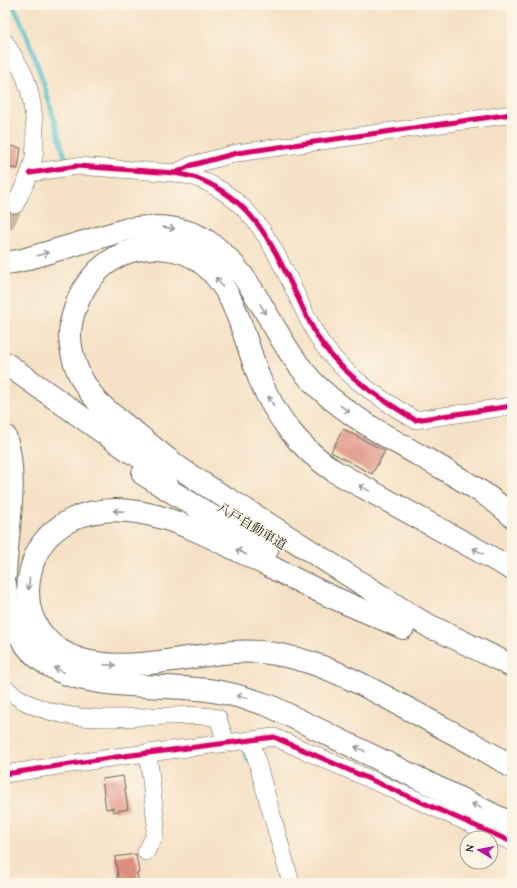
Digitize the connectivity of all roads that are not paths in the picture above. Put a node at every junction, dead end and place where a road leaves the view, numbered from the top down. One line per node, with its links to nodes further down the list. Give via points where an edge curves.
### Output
1 (5, 42): 3 (street, via 25,76 33,111 34,157)
2 (512, 114): 4 (street, via 237,154 192,165)
3 (30, 173): 4 (street, via 77,166); 5 (street)
4 (175, 173): 9 (street, via 198,178 231,197 246,210 275,250 310,324 323,345 341,366 371,393 415,420)
5 (15, 205)
6 (5, 263): 11 (highway, one-way to 11, via 145,226 178,229 194,234 207,241 235,268 251,289 294,360 318,387 346,410 381,433 483,492)
7 (5, 363): 16 (highway, 八戸自動車道, via 128,450 274,540)
8 (5, 379): 15 (highway, 八戸自動車道, via 139,472 251,541)
9 (512, 406)
10 (5, 436): 13 (highway, via 9,452 11,488)
11 (512, 516)
12 (512, 569): 16 (highway, one-way to 16, via 334,471 298,442 270,401 260,380 230,298 213,274 192,256 162,248 147,248 118,256 94,274 77,301 70,333 77,371 98,401 177,466)
13 (5, 574)
14 (5, 584): 25 (highway, one-way to 14, via 270,706 209,690 99,683 64,673 36,657 26,645 11,617)
15 (403, 628): 18 (highway, 八戸自動車道); 23 (highway, one-way to 23, via 314,588 198,530 173,521 130,512 96,512 66,522 44,542 30,570 28,584 28,600 38,628 47,639 70,655 101,664 120,665 246,651 298,658 335,672 493,754)
16 (433, 629): 17 (highway, 八戸自動車道)
17 (512, 666)
18 (512, 680)
19 (5, 688): 21 (street, via 12,695 36,708 60,715 112,718 212,716 218,718)
20 (251, 740): 21 (street); 26 (street, via 274,736); 28 (street)
21 (226, 742): 22 (street)
22 (148, 753): 24 (street); 27 (street, via 156,824 154,837)
23 (512, 767)
24 (5, 774)
25 (512, 824)
26 (512, 842)
27 (146, 852)
28 (291, 883)

